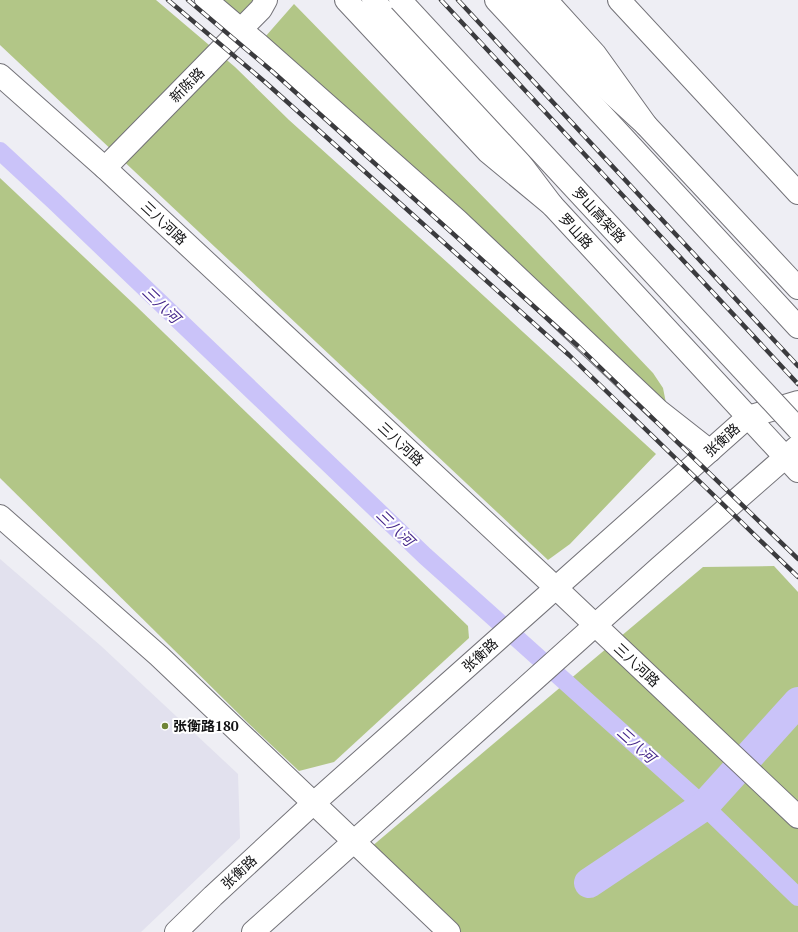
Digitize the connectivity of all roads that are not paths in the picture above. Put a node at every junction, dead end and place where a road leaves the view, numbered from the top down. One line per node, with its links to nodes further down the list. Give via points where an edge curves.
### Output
1 (206, 0): 10 (main road)
2 (266, 0): 10 (main road, 新陈路)
3 (346, 0): 13 (main road)
4 (373, 0): 13 (main road)
5 (400, 0): 20 (main road, 罗山高架路, bridge)
6 (496, 0): 17 (main road)
7 (521, 0): 11 (main road)
8 (546, 0): 11 (main road)
9 (619, 0): 15 (main road)
10 (241, 30): 14 (main road, 新陈路); 21 (main road, via 457,220 659,412)
11 (589, 60): 16 (main road)
12 (0, 75): 14 (main road, 三八河路)
13 (495, 146): 19 (main road, 罗山路)
14 (105, 168): 24 (main road, 三八河路)
15 (798, 193)
16 (798, 288)
17 (798, 327)
18 (798, 402): 19 (main road, 张衡路)
19 (748, 417): 21 (main road, 张衡路); 22 (main road, 罗山路)
20 (798, 429)
21 (710, 451): 24 (main road, 张衡路)
22 (794, 458): 25 (main road)
23 (0, 516): 26 (main road, via 159,656)
24 (555, 587): 25 (main road, 三八河路); 26 (main road, 张衡路)
25 (596, 626): 27 (main road, 三八河路); 28 (main road)
26 (314, 803): 28 (main road); 29 (main road, 张衡路)
27 (798, 817)
28 (354, 842): 30 (main road); 31 (main road)
29 (176, 932)
30 (253, 932)
31 (449, 932)

